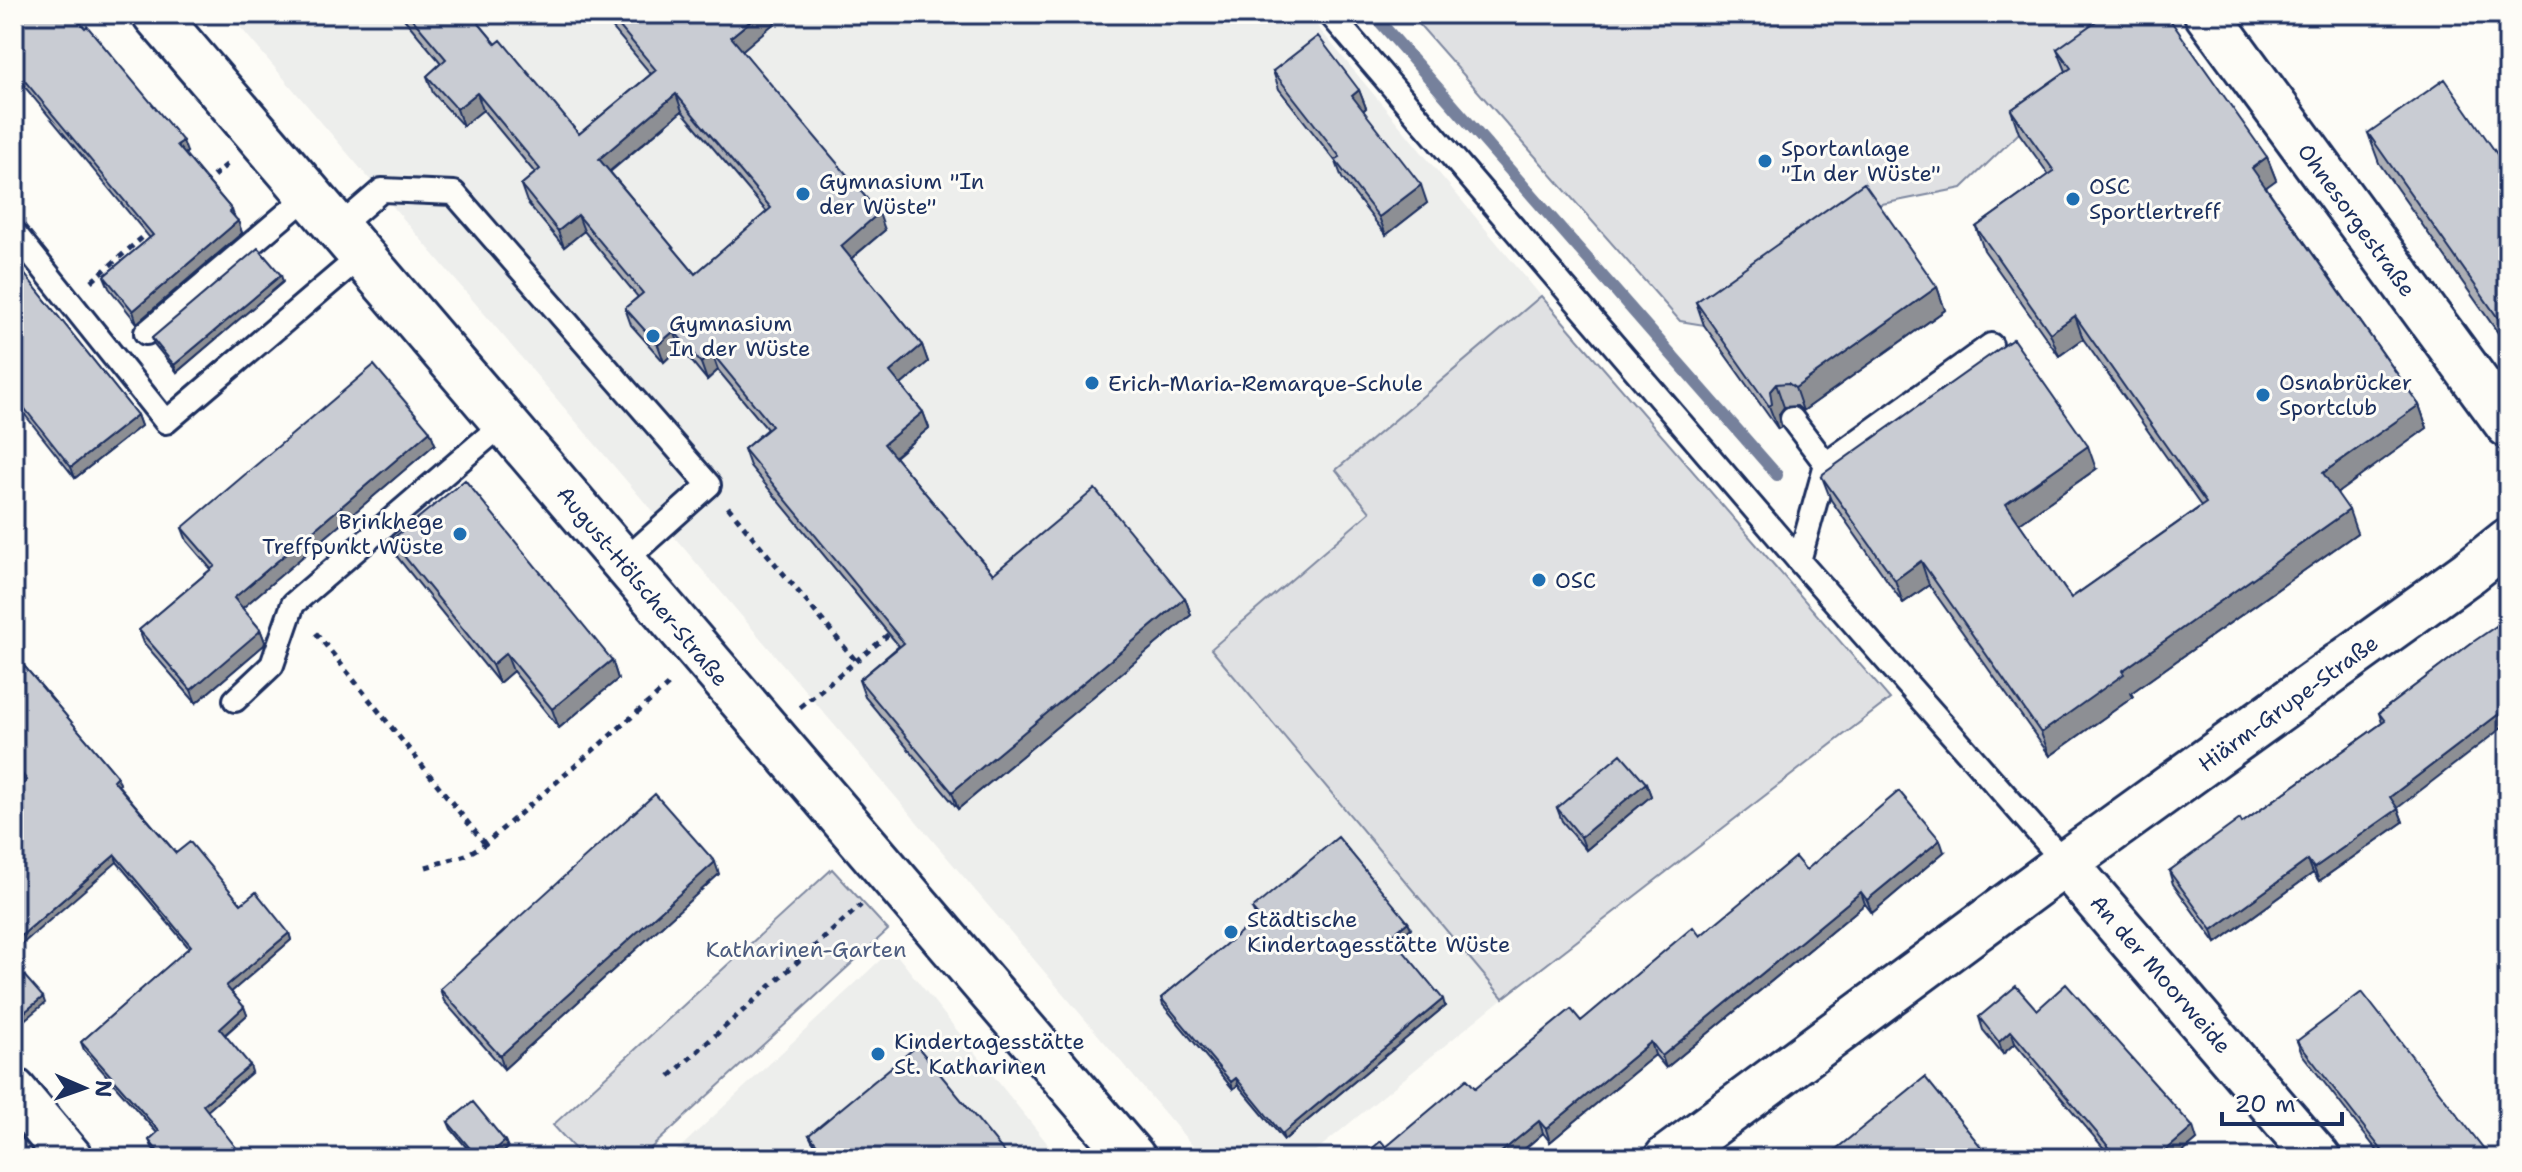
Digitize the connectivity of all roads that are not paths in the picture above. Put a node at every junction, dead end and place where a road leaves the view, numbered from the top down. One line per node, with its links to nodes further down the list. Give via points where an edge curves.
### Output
1 (155, 14): 4 (street, August-Hölscher-Straße)
2 (1330, 14): 14 (lane)
3 (2207, 14): 11 (street, Ohnesorgestraße)
4 (310, 194): 6 (street, August-Hölscher-Straße); 7 (lane)
5 (14, 232): 6 (lane, via 166,422)
6 (350, 242): 10 (street, August-Hölscher-Straße); 15 (lane, via 382,190 454,193 709,485)
7 (146, 333)
8 (1991, 345): 12 (lane)
9 (1792, 419): 12 (lane)
10 (505, 422): 15 (street, August-Hölscher-Straße); 16 (lane, via 293,604 272,665)
11 (2508, 425)
12 (1826, 464): 14 (lane)
13 (2508, 541): 17 (street, Hiärm-Grupe-Straße)
14 (1799, 561): 17 (lane)
15 (622, 563): 20 (street, August-Hölscher-Straße)
16 (235, 700)
17 (2065, 863): 21 (street, Hiärm-Grupe-Straße); 22 (street, An der Moorweide)
18 (14, 1091): 19 (street)
19 (70, 1158)
20 (1133, 1158)
21 (1667, 1158)
22 (2318, 1158)

